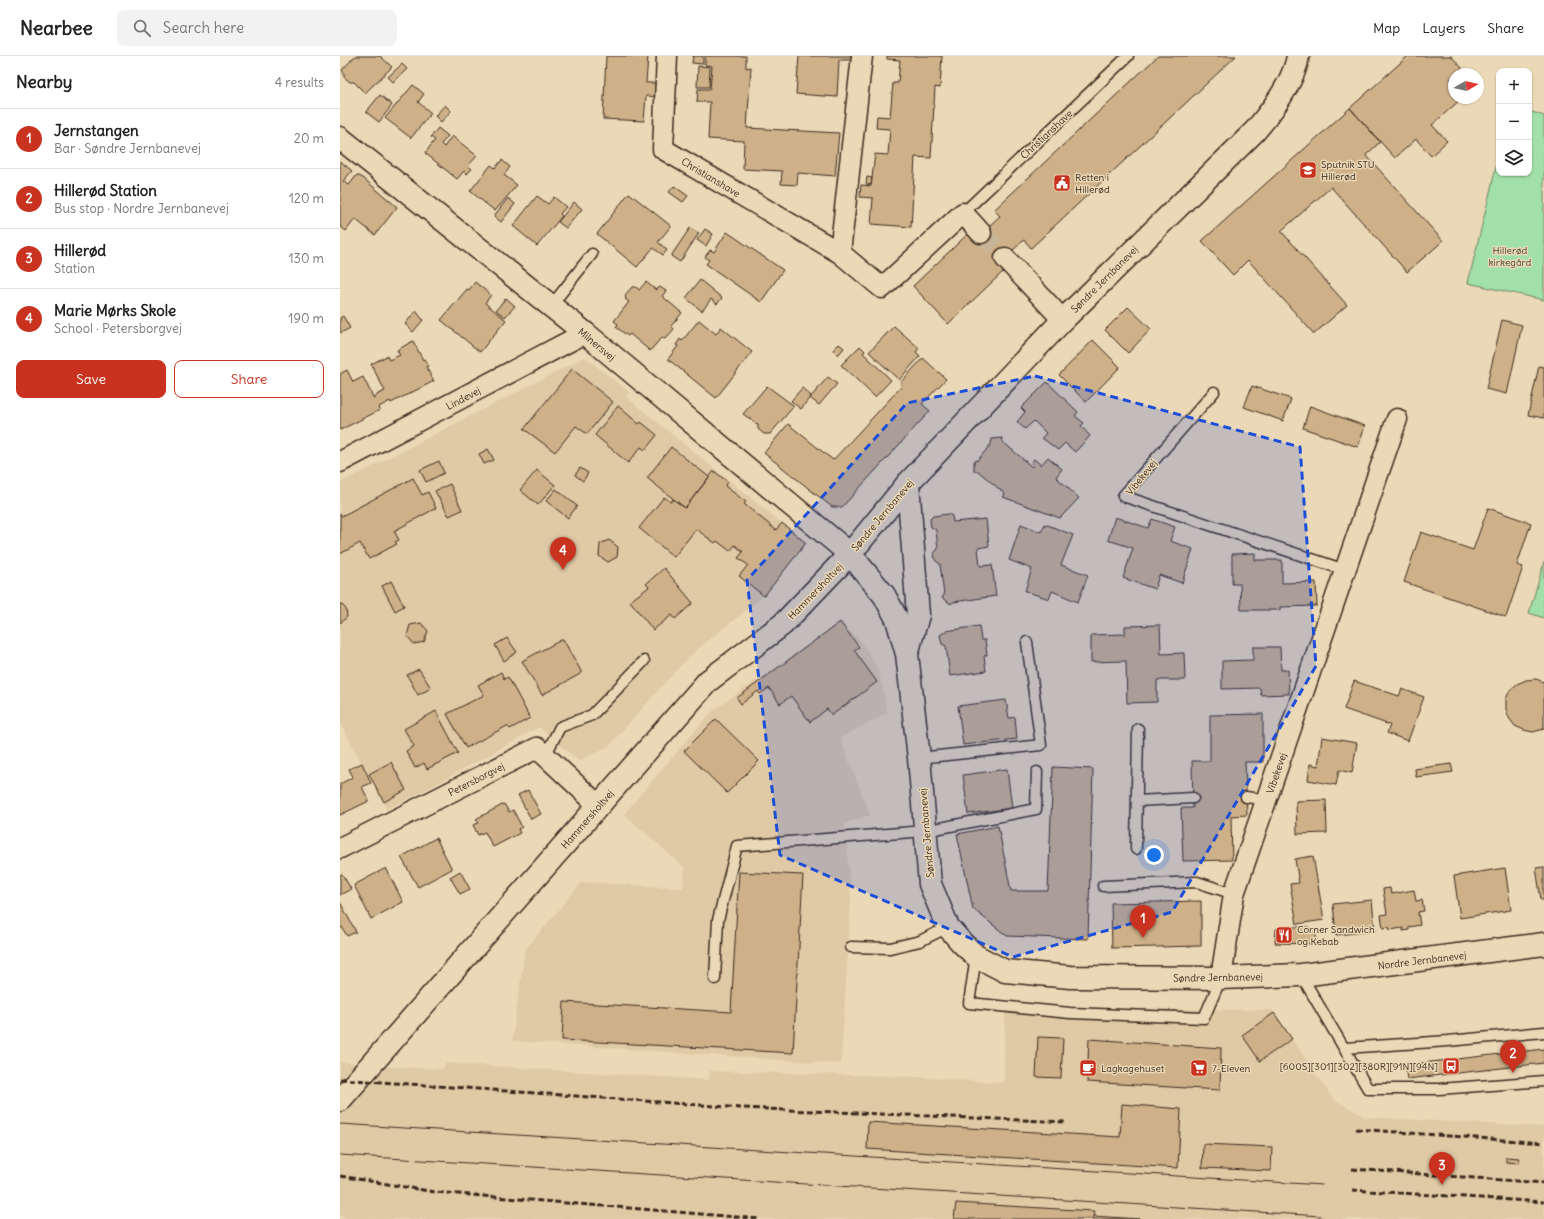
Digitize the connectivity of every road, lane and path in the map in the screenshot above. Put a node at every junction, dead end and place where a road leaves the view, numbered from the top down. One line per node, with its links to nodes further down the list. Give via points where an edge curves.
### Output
1 (668, 56): 8 (street, Christianshave, via 663,148)
2 (862, 56): 8 (street)
3 (1128, 56): 6 (lane, Christianshave)
4 (1298, 56): 12 (street, Søndre Jernbanevej, via 1287,85 1273,109 1255,131)
5 (340, 138): 11 (street, Milnersvej)
6 (963, 213): 7 (street); 8 (street, Christianshave, via 882,288)
7 (981, 233)
8 (840, 253)
9 (592, 254): 11 (lane)
10 (1005, 258): 12 (street)
11 (551, 306): 13 (street, Milnersvej)
12 (1063, 320): 17 (street, Søndre Jernbanevej)
13 (585, 334): 16 (street, Lindevej); 18 (street, Milnersvej)
14 (1214, 392): 19 (lane, Vibekevej, via 1123,496)
15 (1397, 419): 19 (street, Vibekevej)
16 (340, 462)
17 (908, 483): 18 (street, Søndre Jernbanevej); 21 (street, via 918,614)
18 (850, 554): 21 (street, Søndre Jernbanevej, via 884,595 897,619); 31 (street, Hammersholtvej, via 783,624 708,681)
19 (1345, 570): 29 (street, Vibekevej)
20 (1028, 642): 25 (lane, via 1041,745)
21 (907, 654): 25 (street, Søndre Jernbanevej)
22 (644, 661): 24 (lane, via 592,715 560,727)
23 (1138, 729): 30 (lane)
24 (545, 756): 31 (street, Petersborgvej); 33 (street, Petersborgvej, via 538,748)
25 (919, 758): 32 (street, Søndre Jernbanevej)
26 (1037, 772): 32 (lane, via 1036,809)
27 (1246, 797): 29 (lane)
28 (1193, 798): 30 (lane)
29 (1267, 800): 36 (street, Vibekevej)
30 (1136, 801): 34 (lane)
31 (599, 806): 47 (street, Hammersholtvej)
32 (925, 831): 37 (street, Søndre Jernbanevej, via 930,884); 43 (lane, via 737,846 718,920)
33 (340, 848)
34 (1136, 849)
35 (1103, 886): 36 (lane, via 1197,882)
36 (1234, 894): 42 (street, Vibekevej)
37 (948, 927): 39 (lane, via 920,941 890,948); 40 (street, Søndre Jernbanevej)
38 (1544, 944): 41 (street, Nordre Jernbanevej)
39 (851, 947)
40 (976, 956): 42 (street, Søndre Jernbanevej, via 1005,971 1070,977); 42 (lane, via 969,1003 1070,1012 1204,1018)
41 (1301, 974): 42 (street, Søndre Jernbanevej); 45 (lane)
42 (1221, 978)
43 (715, 979)
44 (1544, 1032): 45 (lane)
45 (1345, 1048): 46 (lane, via 1368,1089 1439,1089)
46 (1544, 1081)
47 (340, 1100)

